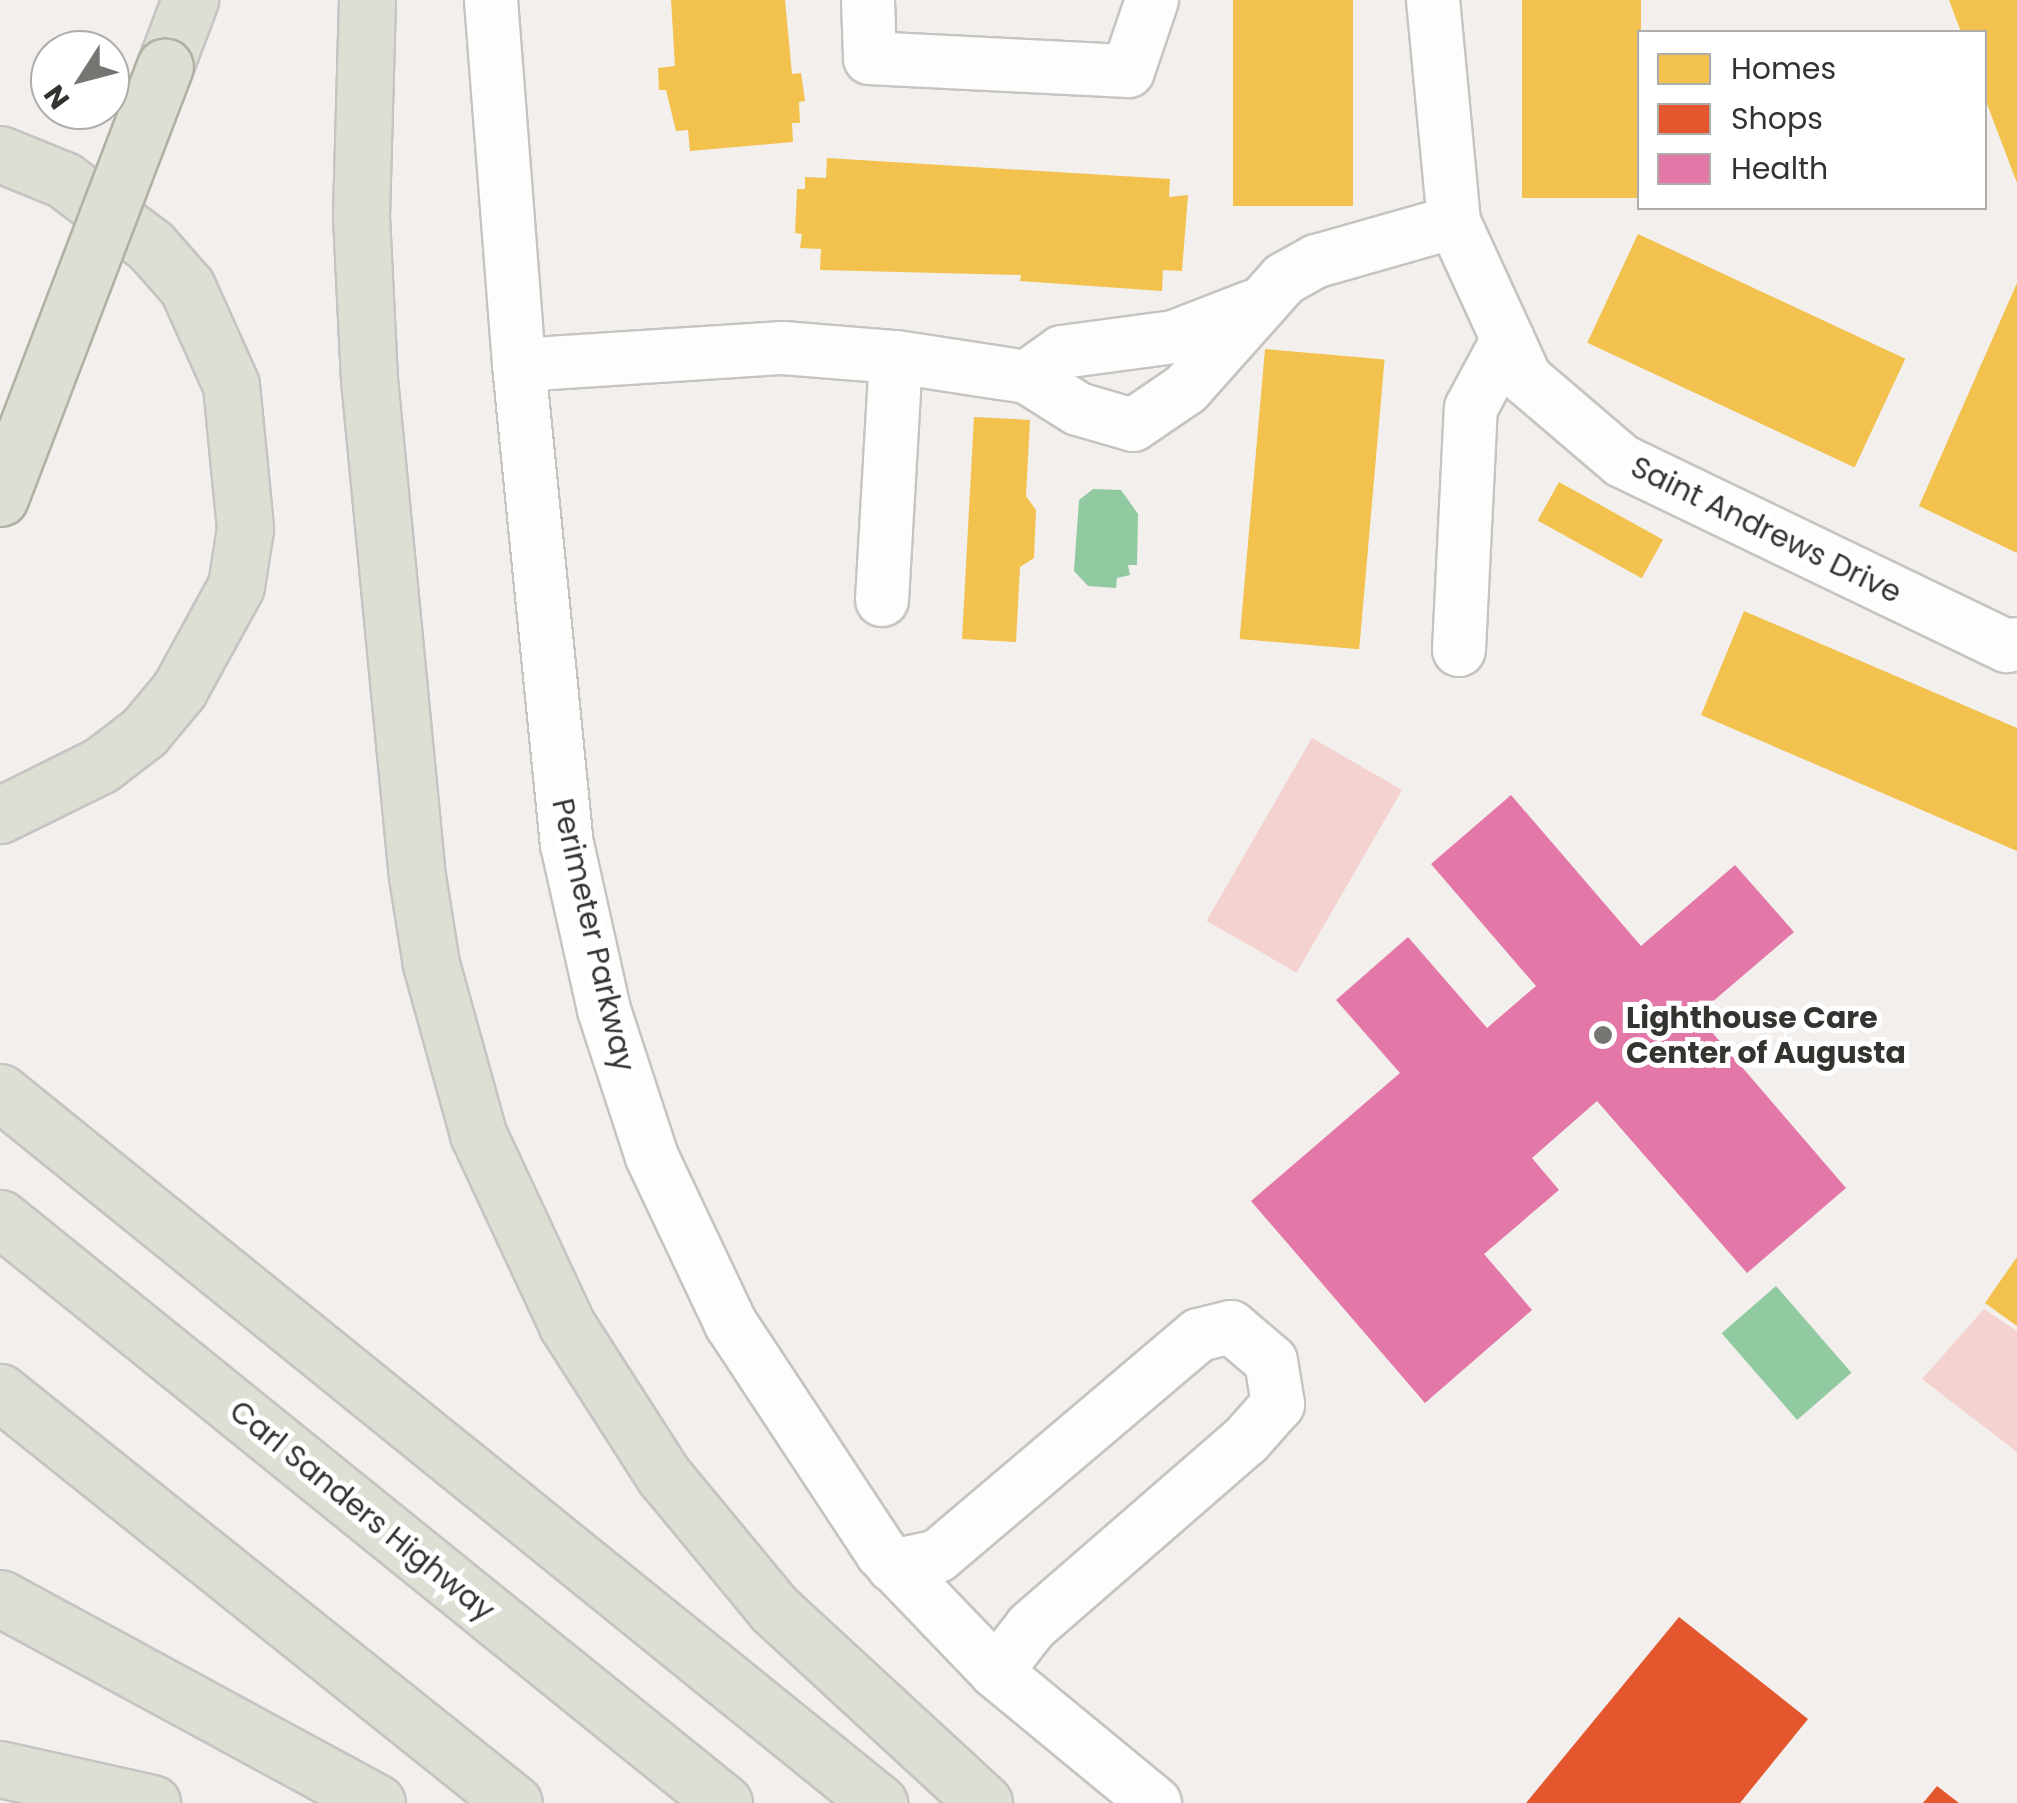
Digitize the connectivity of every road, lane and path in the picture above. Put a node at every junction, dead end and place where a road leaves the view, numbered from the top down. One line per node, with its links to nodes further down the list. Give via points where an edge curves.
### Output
1 (190, 0): 15 (highway, bridge)
2 (367, 0): 32 (highway, via 361,216 366,325 413,836 431,964 478,1134 567,1325 664,1476 774,1609)
3 (491, 0): 12 (street, Perimeter Parkway)
4 (868, 0): 5 (street, via 870,58 1128,71)
5 (1152, 0)
6 (1434, 0): 8 (street, Saint Andrews Drive)
7 (0, 154): 19 (highway, via 64,180 151,246 187,288 231,385 245,529 236,586 210,640 144,732 57,792)
8 (1454, 222): 9 (street, via 1318,262); 10 (street, Saint Andrews Drive)
9 (1254, 306): 13 (street); 13 (street, via 1209,361)
10 (1508, 339): 17 (street, Saint Andrews Drive, via 1526,379 1622,462 2007,646); 18 (street, via 1471,408)
11 (896, 357): 12 (street, via 783,348); 14 (street); 16 (street)
12 (519, 365): 23 (street, Perimeter Parkway, via 567,844 626,1084 688,1242 731,1324 830,1484)
13 (1162, 375): 14 (street, via 1062,352); 14 (street, via 1133,426 1108,422)
14 (1046, 388)
15 (0, 498)
16 (882, 600)
17 (2017, 644)
18 (1459, 650)
19 (0, 815)
20 (0, 1092): 31 (highway)
21 (0, 1218): 30 (highway, Carl Sanders Highway)
22 (0, 1392): 29 (highway)
23 (893, 1566): 25 (street, Perimeter Parkway); 25 (street, via 938,1556 1199,1336 1232,1327 1271,1362 1278,1404 1246,1440 1031,1627)
24 (0, 1598): 28 (highway)
25 (996, 1672): 33 (street, Perimeter Parkway)
26 (0, 1769): 27 (highway)
27 (152, 1803)
28 (377, 1803)
29 (514, 1803)
30 (724, 1803)
31 (880, 1803)
32 (984, 1803)
33 (1155, 1803)

